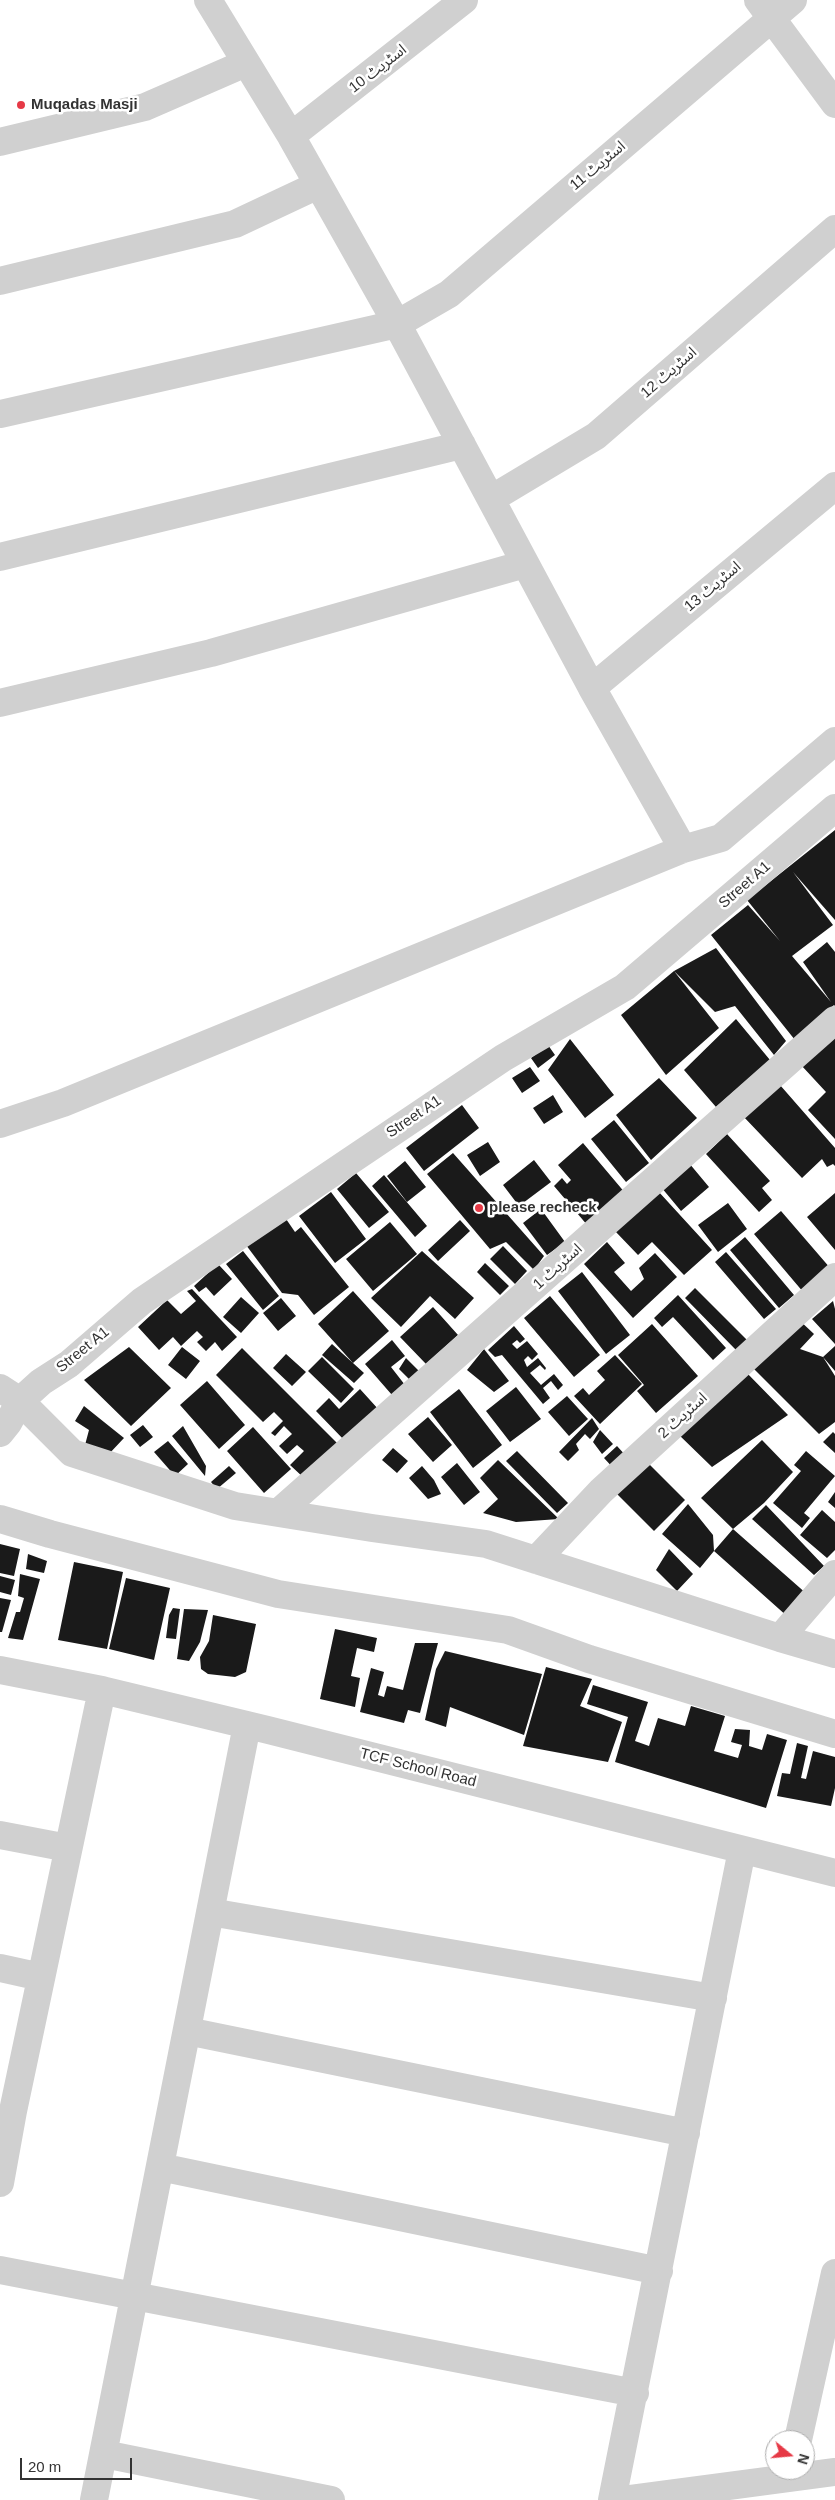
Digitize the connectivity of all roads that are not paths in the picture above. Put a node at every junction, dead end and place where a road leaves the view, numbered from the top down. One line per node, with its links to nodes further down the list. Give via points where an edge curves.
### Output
1 (208, 0): 5 (street)
2 (464, 0): 7 (street, اسٹریٹ 10)
3 (792, 0): 4 (street, اسٹریٹ 11)
4 (765, 9): 6 (street); 12 (street, اسٹریٹ 11, via 449,294)
5 (246, 63): 7 (street); 8 (street, via 145,108)
6 (835, 104)
7 (291, 136): 9 (street)
8 (0, 142)
9 (318, 185): 11 (street, via 235,224); 12 (street)
10 (835, 229): 16 (street, اسٹریٹ 12, via 596,436)
11 (0, 281)
12 (397, 324): 13 (street, اسٹریٹ 11); 14 (street)
13 (0, 414)
14 (462, 445): 16 (street); 17 (street)
15 (835, 486): 19 (street, اسٹریٹ 13)
16 (491, 499): 18 (street)
17 (0, 557)
18 (525, 564): 19 (street); 20 (street, via 212,653)
19 (592, 688): 23 (street)
20 (0, 703)
21 (835, 741): 23 (street, via 721,838)
22 (835, 808): 27 (street, Street A1, via 625,987 502,1058 142,1301 69,1364 41,1382)
23 (683, 849): 25 (street, via 63,1103)
24 (835, 1020): 29 (street, اسٹریٹ 1)
25 (0, 1124)
26 (835, 1277): 31 (street, اسٹریٹ 2, via 601,1491)
27 (10, 1395): 28 (street, Street A1, via 8,1423); 29 (street, via 72,1453 235,1506)
28 (0, 1433)
29 (279, 1512): 31 (street, via 486,1544)
30 (0, 1518): 38 (street, via 278,1594 508,1630 589,1659)
31 (536, 1560): 33 (street)
32 (835, 1574): 33 (street)
33 (780, 1638): 34 (street)
34 (835, 1654)
35 (0, 1670): 36 (street, TCF School Road)
36 (102, 1690): 37 (street, TCF School Road); 40 (street)
37 (247, 1725): 41 (street, TCF School Road); 43 (street)
38 (835, 1734)
39 (0, 1835): 40 (street)
40 (68, 1848): 45 (street)
41 (742, 1850): 42 (street, TCF School Road); 46 (street)
42 (835, 1873)
43 (210, 1912): 46 (street); 47 (street)
44 (0, 1968): 45 (street)
45 (41, 1977): 48 (street)
46 (713, 1998): 49 (street)
47 (187, 2031): 49 (street); 50 (street)
48 (6, 2109): 51 (street)
49 (686, 2133): 53 (street)
50 (160, 2168): 53 (street); 55 (street)
51 (0, 2183)
52 (0, 2270): 55 (street)
53 (659, 2271): 56 (street)
54 (835, 2273): 57 (street)
55 (135, 2296): 56 (street); 58 (street)
56 (635, 2392): 64 (street)
57 (800, 2430)
58 (104, 2454): 62 (street); 63 (street)
59 (835, 2472): 60 (street)
60 (815, 2473)
61 (765, 2478): 65 (street)
62 (94, 2500)
63 (331, 2500)
64 (612, 2500)
65 (623, 2500)

